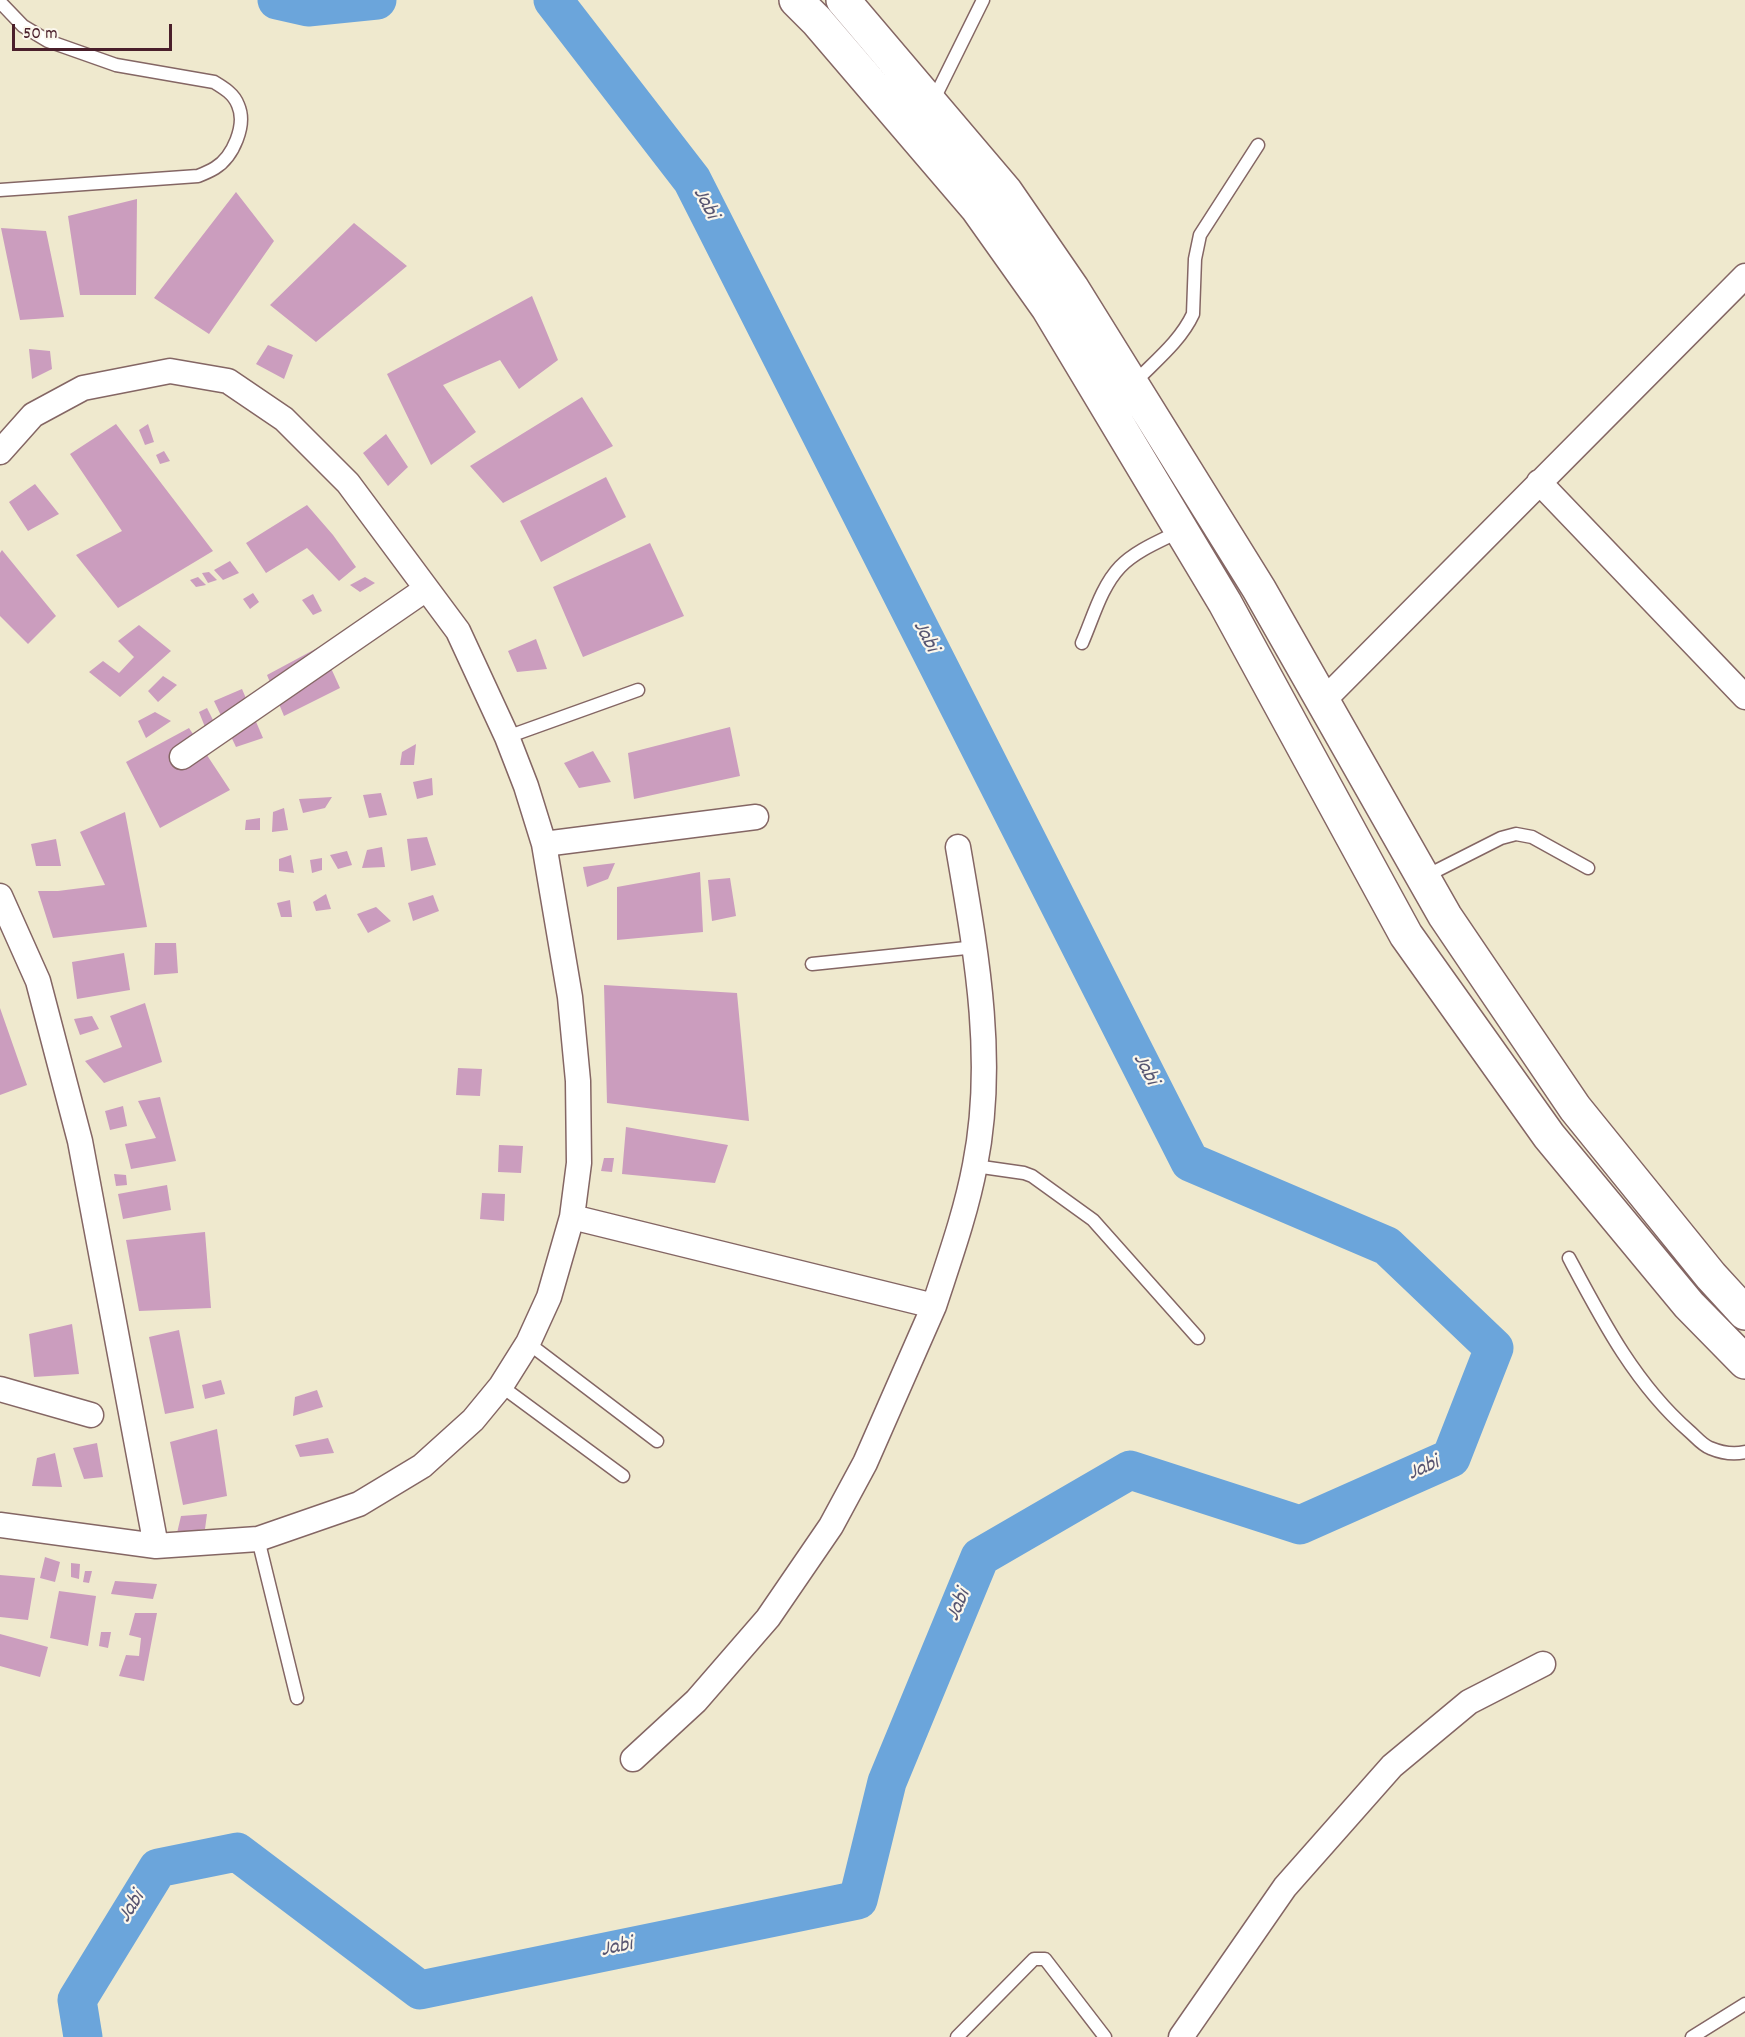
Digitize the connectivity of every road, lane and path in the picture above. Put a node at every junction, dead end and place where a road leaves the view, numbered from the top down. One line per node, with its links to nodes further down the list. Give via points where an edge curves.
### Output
1 (796, 0): 12 (main road, via 977,208 1048,308)
2 (843, 0): 5 (main road)
3 (983, 0): 5 (lane)
4 (0, 2): 7 (lane, via 23,26 48,41 116,65 214,82 228,91 239,106 241,127 230,153 216,168 198,176)
5 (932, 105): 9 (main road, via 1006,192)
6 (1258, 146): 9 (lane, via 1200,235 1189,322)
7 (0, 190)
8 (1745, 276): 11 (street)
9 (1132, 385): 17 (main road, via 1259,589)
10 (0, 452): 13 (street, via 33,415 83,388 170,371 228,381 284,419 348,483)
11 (1539, 482): 16 (street); 17 (street)
12 (1181, 530): 14 (lane, via 1120,567 1107,586); 35 (main road, via 1406,934 1549,1136 1689,1305)
13 (426, 589): 18 (street, via 458,631); 19 (street)
14 (1082, 643)
15 (638, 690): 18 (lane)
16 (1745, 697)
17 (1323, 701): 24 (main road)
18 (507, 737): 21 (street)
19 (182, 756)
20 (756, 817): 21 (street)
21 (544, 844): 29 (street, via 570,998 578,1081 579,1163)
22 (958, 847): 26 (street)
23 (1588, 868): 24 (lane, via 1532,837 1516,834)
24 (1423, 877): 32 (main road, via 1445,916 1575,1108)
25 (0, 898): 44 (street, via 38,981 80,1141)
26 (976, 948): 27 (lane); 28 (street, via 984,1076)
27 (812, 964)
28 (975, 1166): 31 (street); 33 (lane, via 1032,1176 1093,1220)
29 (572, 1217): 31 (street); 34 (street, via 549,1297)
30 (1569, 1258): 40 (lane, via 1640,1379 1676,1420 1708,1447 1733,1455)
31 (934, 1306): 47 (street, via 865,1463 831,1526 768,1618 696,1701)
32 (1745, 1313)
33 (1198, 1338)
34 (528, 1343): 36 (street); 39 (lane)
35 (1745, 1362)
36 (501, 1386): 41 (lane); 43 (street, via 473,1420 422,1466 359,1504)
37 (0, 1389): 38 (street)
38 (91, 1415)
39 (657, 1441)
40 (1745, 1452)
41 (623, 1476)
42 (0, 1525): 44 (street)
43 (258, 1539): 44 (street); 46 (lane)
44 (156, 1546)
45 (1543, 1664): 51 (street, via 1469,1702 1392,1766 1285,1887)
46 (297, 1698)
47 (633, 1759)
48 (1745, 2004): 52 (lane)
49 (957, 2037): 50 (lane, via 1034,1959 1045,1959)
50 (1105, 2037)
51 (1181, 2037)
52 (1692, 2037)

